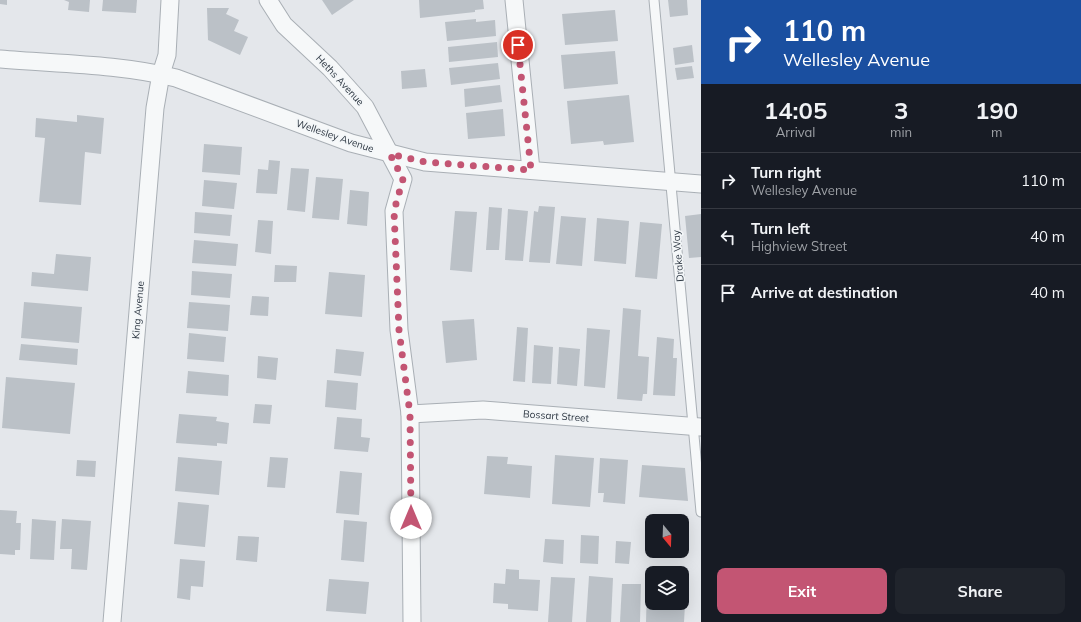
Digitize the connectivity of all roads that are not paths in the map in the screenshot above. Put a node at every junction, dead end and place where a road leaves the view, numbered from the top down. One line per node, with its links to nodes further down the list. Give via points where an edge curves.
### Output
1 (170, 0): 6 (street, King Avenue, via 167,55)
2 (268, 0): 7 (street, Heths Avenue, via 284,25 330,68 365,107)
3 (514, 0): 8 (street)
4 (654, 0): 9 (lane, Drake Way)
5 (0, 60): 6 (street, Wellesley Avenue)
6 (161, 74): 7 (street, Wellesley Avenue, via 351,144); 14 (street, King Avenue, via 154,108)
7 (390, 154): 8 (street, Wellesley Avenue, via 425,162); 11 (street, Heths Avenue, via 403,179 394,211 399,330)
8 (531, 170): 9 (street, Wellesley Avenue)
9 (671, 182): 10 (street, Wellesley Avenue); 12 (lane, Drake Way)
10 (701, 184)
11 (410, 414): 12 (street, Bossart Street, via 483,410); 15 (street, Heths Avenue)
12 (697, 427): 13 (lane, Drake Way)
13 (701, 512)
14 (112, 622)
15 (412, 622)

